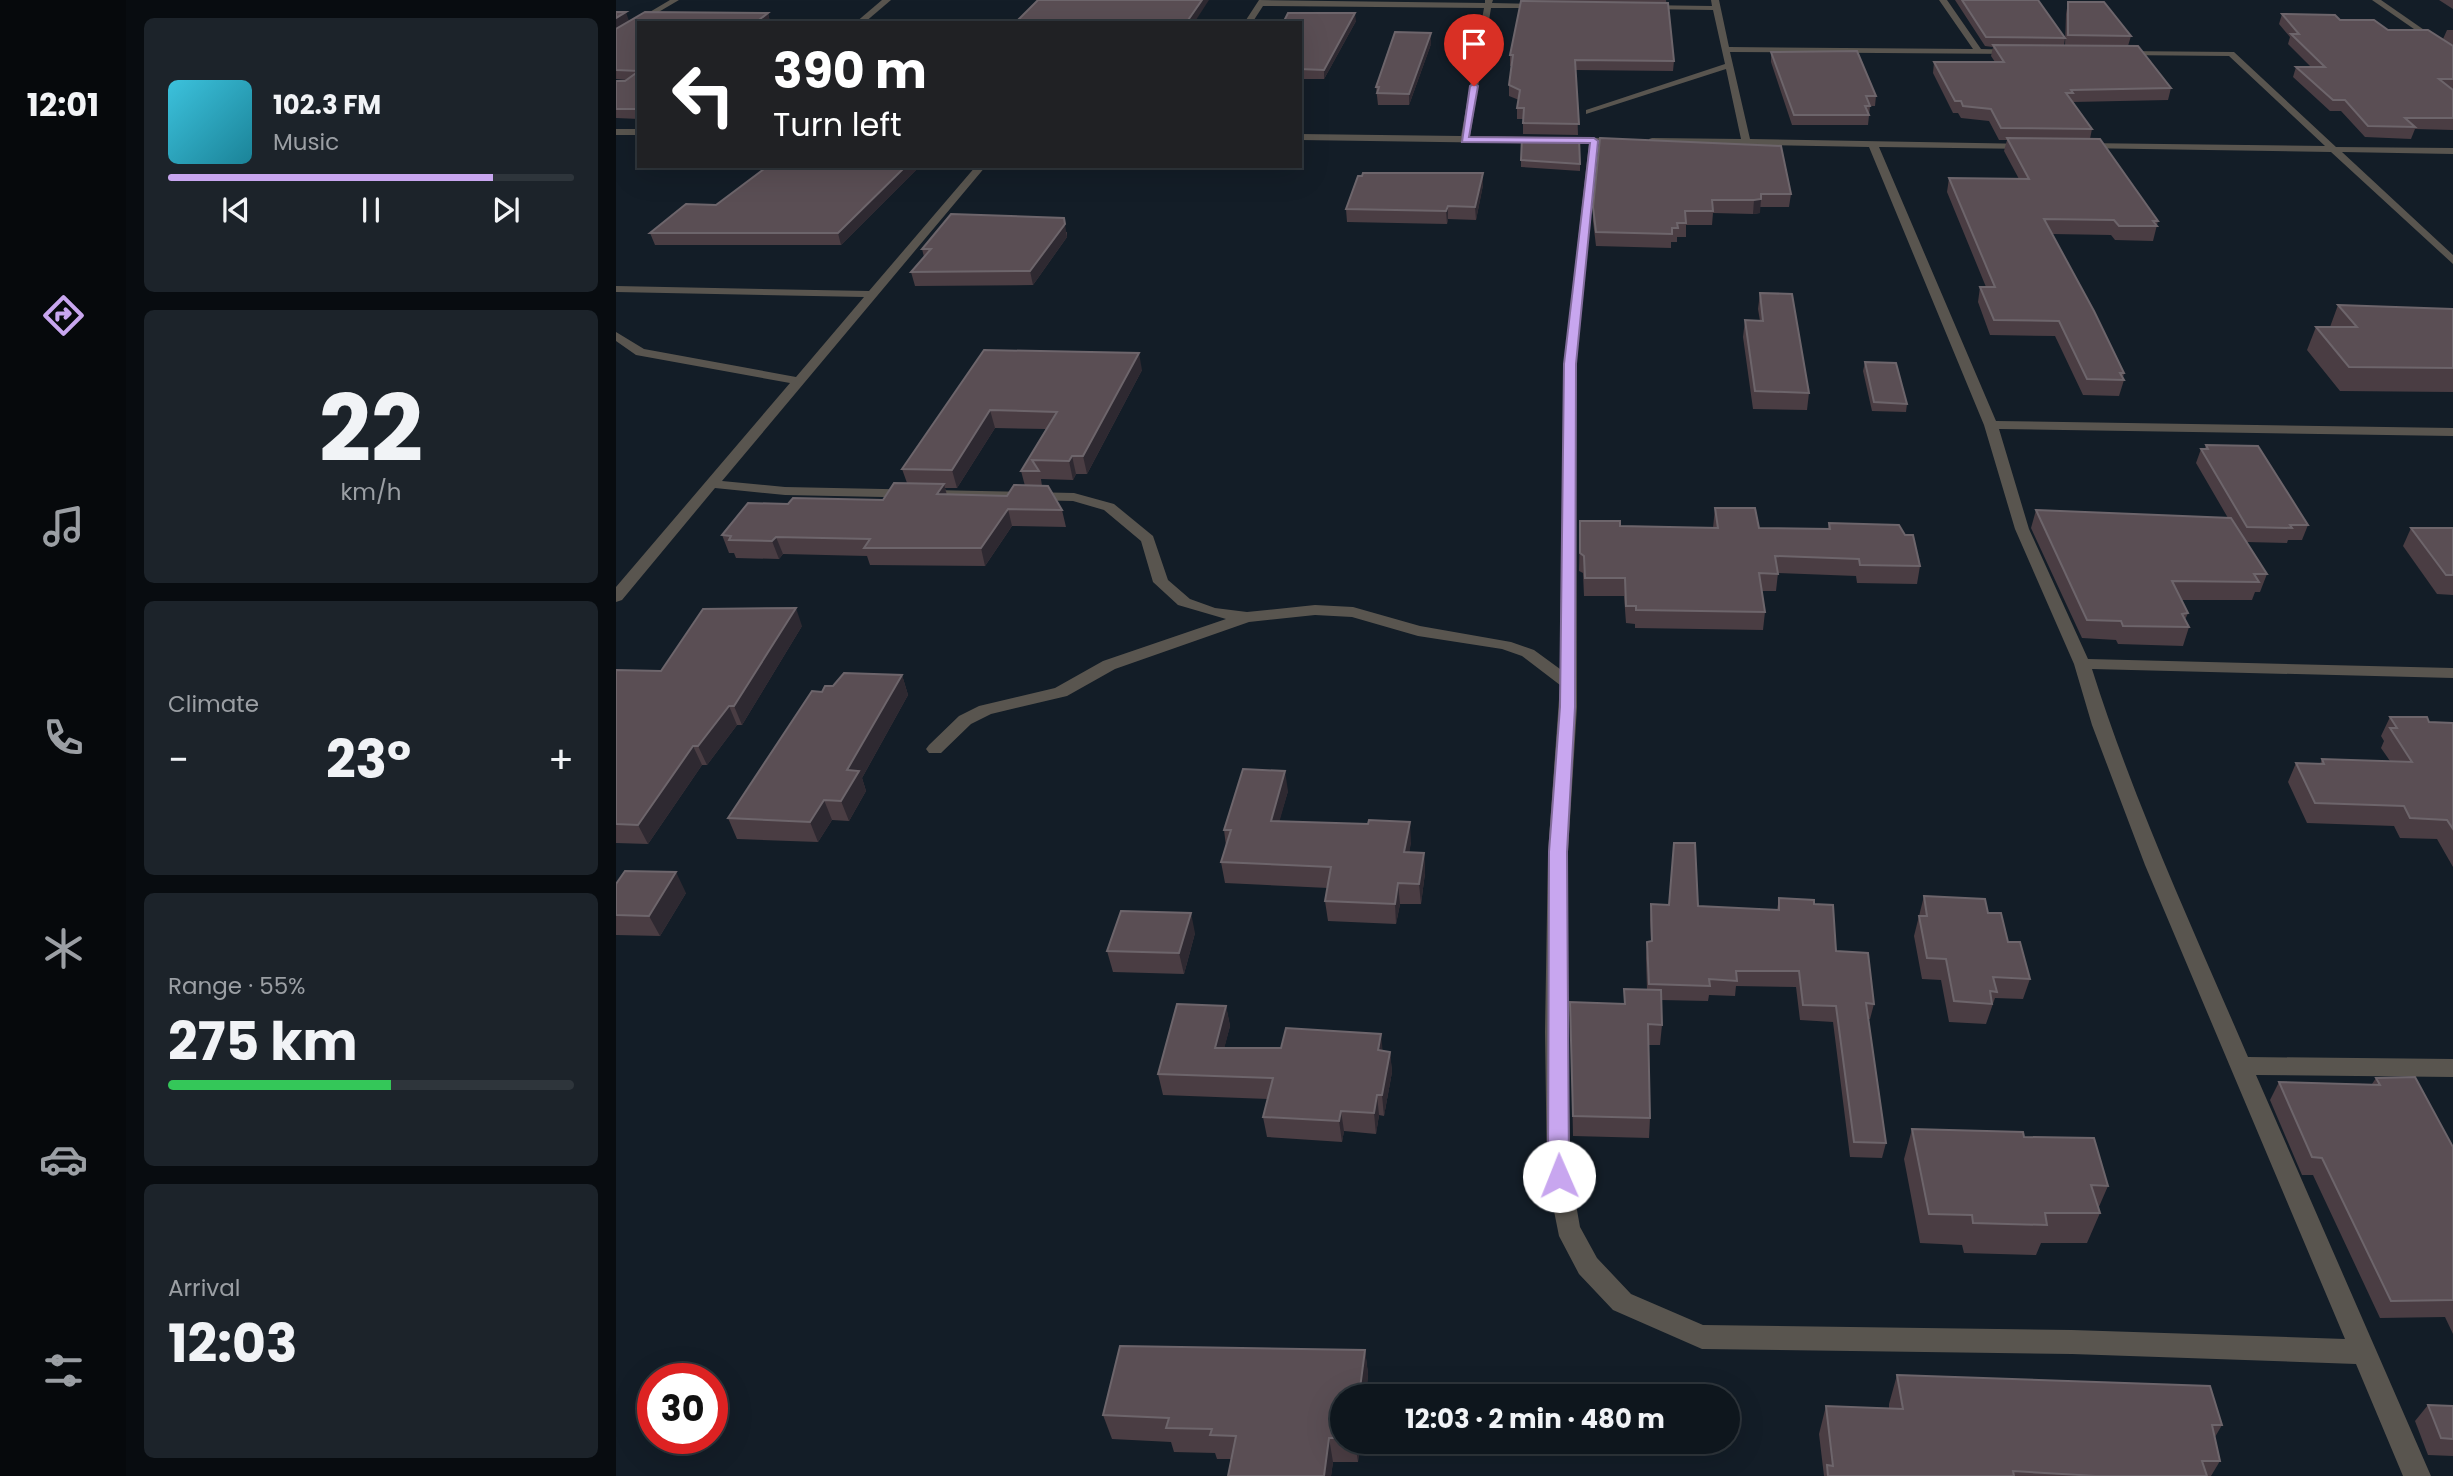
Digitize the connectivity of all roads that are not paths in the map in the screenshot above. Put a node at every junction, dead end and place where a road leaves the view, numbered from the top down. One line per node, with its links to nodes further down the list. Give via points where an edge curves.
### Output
1 (675, 0): 10 (street)
2 (887, 0): 11 (street)
3 (1943, 0): 16 (street)
4 (2376, 0): 19 (street)
5 (1262, 2): 6 (street); 12 (street)
6 (1488, 3): 8 (street); 25 (street)
7 (1716, 4): 9 (street); 15 (street)
8 (1555, 6)
9 (1636, 7)
10 (639, 21)
11 (861, 21)
12 (1249, 21)
13 (637, 22): 14 (street)
14 (616, 34)
15 (1725, 49): 16 (street); 20 (street)
16 (1978, 51): 17 (street)
17 (2031, 52)
18 (2111, 53): 33 (street, via 2231,54)
19 (2453, 54)
20 (1728, 66): 21 (street); 29 (street)
21 (1589, 112)
22 (616, 132): 23 (street)
23 (637, 132)
24 (1302, 137): 25 (street)
25 (1465, 140): 26 (street)
26 (1594, 141): 27 (street); 48 (street, via 1570,364)
27 (1622, 141)
28 (1636, 141): 29 (street)
29 (1746, 141): 30 (street)
30 (1872, 144): 31 (street); 41 (street)
31 (2040, 146)
32 (2068, 146): 33 (street)
33 (2333, 150): 34 (street); 36 (street)
34 (2453, 151)
35 (979, 168): 38 (street)
36 (2453, 261)
37 (616, 289): 38 (street)
38 (871, 294): 40 (street)
39 (616, 336): 40 (street, via 640,352)
40 (798, 381): 43 (street)
41 (1991, 425): 42 (street); 46 (street, via 2022,529)
42 (2453, 432)
43 (714, 484): 44 (street); 45 (street, via 785,491 1057,495 1092,501 1121,514 1148,539 1161,582 1184,602)
44 (616, 597)
45 (1247, 617): 48 (street, via 1315,610 1353,612 1418,631 1517,649 1545,663); 49 (street, via 1109,665 1061,692 985,710 965,720)
46 (2082, 664): 47 (street); 50 (street, via 2155,865)
47 (2453, 673)
48 (1567, 682): 52 (street, via 1558,852 1559,1176 1568,1228 1588,1266 1622,1302 1702,1338 2072,1342)
49 (935, 749)
50 (2241, 1066): 51 (street); 52 (street)
51 (2453, 1068)
52 (2364, 1352): 53 (street)
53 (2417, 1476)

